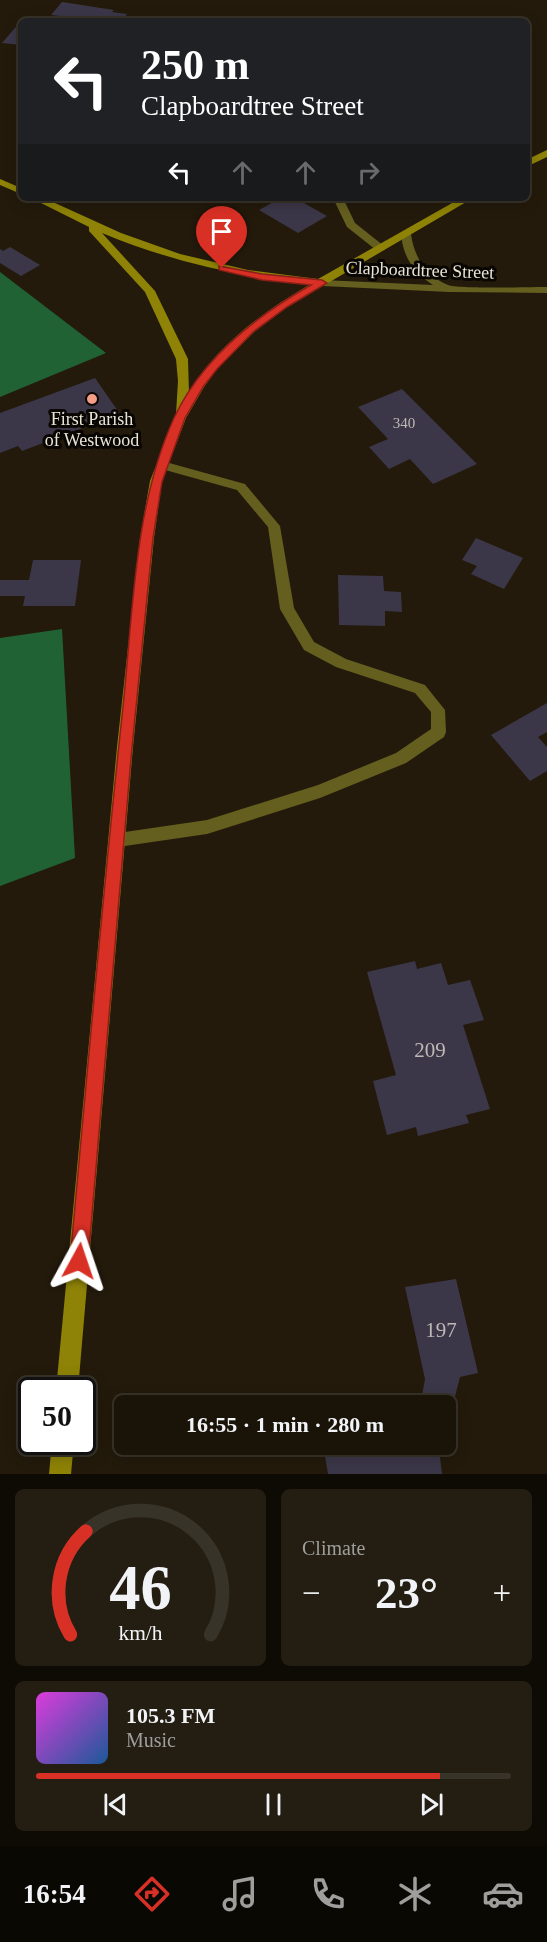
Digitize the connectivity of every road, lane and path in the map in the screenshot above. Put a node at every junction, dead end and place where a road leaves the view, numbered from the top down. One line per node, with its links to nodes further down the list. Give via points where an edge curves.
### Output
1 (547, 153): 2 (main road)
2 (530, 163)
3 (0, 182): 4 (main road)
4 (18, 190)
5 (42, 201): 8 (main road, Clapboardtree Street)
6 (339, 201): 10 (street, via 351,225)
7 (463, 201): 9 (main road)
8 (85, 221): 11 (main road, Clapboardtree Street, via 130,241 222,268); 14 (main road, Clapboardtree Street, via 150,291 182,359)
9 (406, 234): 10 (main road); 12 (street, via 415,266 429,280)
10 (380, 248): 11 (main road)
11 (322, 283): 12 (street, Clapboardtree Street); 14 (main road, via 250,330 206,376)
12 (449, 289): 13 (street, Clapboardtree Street)
13 (547, 290)
14 (180, 418): 15 (main road)
15 (162, 465): 16 (main road, via 147,538); 16 (street, via 241,486 274,526 287,609 309,646 341,663 420,689 438,710 439,732 401,758 320,791 207,827)
16 (118, 840): 17 (main road)
17 (68, 1377)
18 (62, 1455): 19 (main road)
19 (60, 1474)

